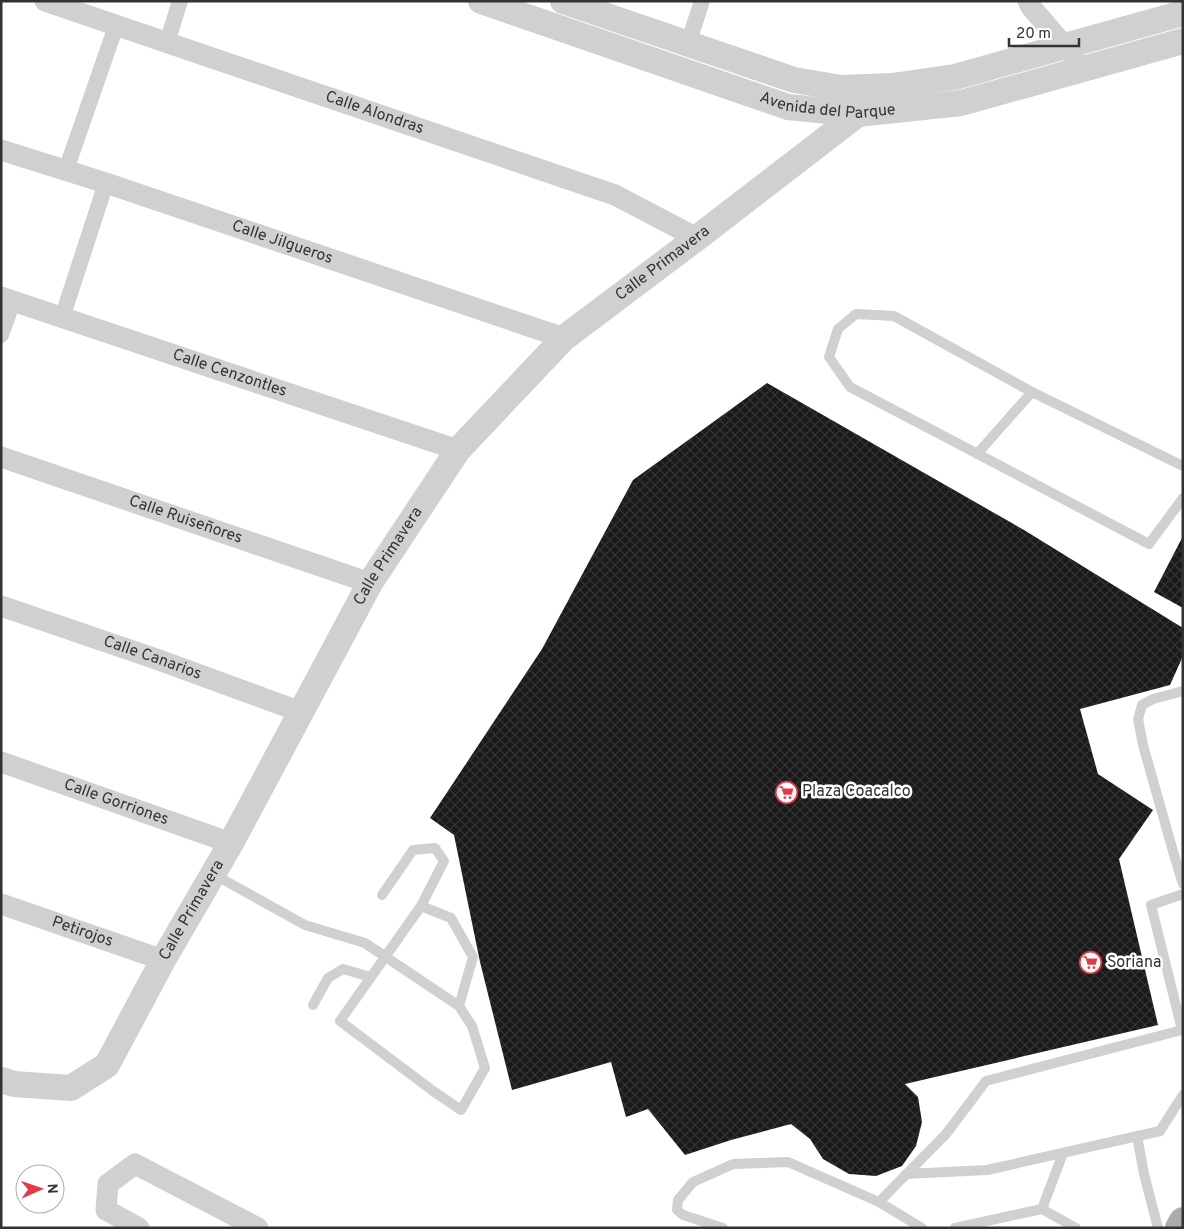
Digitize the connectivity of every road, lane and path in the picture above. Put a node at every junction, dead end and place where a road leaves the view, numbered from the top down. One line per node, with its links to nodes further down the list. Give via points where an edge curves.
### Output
1 (45, 1): 8 (street, Calle Alondras)
2 (180, 1): 10 (street)
3 (480, 1): 15 (street, Avenida del Parque, via 788,107)
4 (563, 1): 11 (street, Avenida del Parque)
5 (702, 1): 11 (street)
6 (1028, 1): 12 (street)
7 (1183, 13): 12 (street, Avenida del Parque)
8 (116, 26): 10 (street, Calle Alondras); 17 (street)
9 (1183, 41): 13 (street, Avenida del Parque)
10 (167, 43): 19 (street, Calle Alondras, via 615,195)
11 (688, 44): 14 (street, Avenida del Parque, via 794,80 841,88)
12 (1066, 46): 13 (street); 14 (street, Avenida del Parque, via 955,77)
13 (1083, 69): 15 (street, Avenida del Parque, via 960,103)
14 (892, 86): 15 (street, Calle Primavera)
15 (858, 114): 19 (street, Calle Primavera)
16 (1, 150): 17 (street, Calle Jilgueros)
17 (66, 170): 18 (street, Calle Jilgueros)
18 (106, 183): 21 (street); 23 (street, Calle Jilgueros)
19 (697, 238): 23 (street, Calle Primavera)
20 (7, 300): 21 (street, Calle Cenzontles); 22 (street)
21 (62, 318): 25 (street, Calle Cenzontles)
22 (1, 335)
23 (564, 338): 25 (street, Calle Primavera)
24 (1032, 392): 26 (lane); 26 (lane, via 894,316 856,314 838,329 829,357 850,387); 28 (lane)
25 (458, 450): 30 (street, Calle Primavera)
26 (977, 454): 29 (lane, via 1149,544)
27 (1, 457): 30 (street, Calle Ruiseñores)
28 (1183, 466)
29 (1183, 498)
30 (370, 582): 33 (street, Calle Primavera)
31 (1, 606): 33 (street, Calle Canarios)
32 (1183, 691): 36 (lane, via 1142,705 1138,719 1143,745)
33 (301, 712): 35 (street, Calle Primavera)
34 (1, 762): 35 (street, Calle Gorriones)
35 (231, 843): 37 (street, Calle Primavera)
36 (1178, 854): 38 (lane)
37 (213, 874): 43 (lane, via 304,926 365,943); 44 (street, Calle Primavera)
38 (1183, 884)
39 (1183, 894): 52 (lane, via 1151,905 1182,1030 986,1081 946,1134)
40 (382, 895): 42 (lane, via 413,850 435,848 444,861)
41 (1, 904): 44 (street, Petirojos)
42 (422, 906): 43 (lane); 47 (lane, via 451,918 473,956)
43 (386, 957): 45 (lane); 47 (lane)
44 (163, 960): 48 (street, Calle Primavera, via 107,1066 71,1088)
45 (372, 976): 46 (lane, via 344,970 328,978); 47 (lane, via 340,1021 461,1110 485,1068 472,1026)
46 (313, 1004)
47 (458, 1006)
48 (1, 1080)
49 (1183, 1095): 50 (lane, via 1160,1131)
50 (1137, 1136): 51 (lane); 62 (lane)
51 (1063, 1153): 52 (lane, via 987,1170); 54 (lane)
52 (906, 1174): 53 (lane)
53 (879, 1202): 58 (lane, via 788,1162 733,1164 694,1182 678,1200 678,1210 683,1215); 59 (lane)
54 (1042, 1209): 60 (lane); 61 (lane)
55 (1183, 1221): 63 (main road)
56 (139, 1228): 57 (street, via 106,1210 108,1184 135,1164)
57 (258, 1228)
58 (723, 1228)
59 (922, 1228)
60 (955, 1228)
61 (1076, 1228)
62 (1158, 1228)
63 (1179, 1228)

